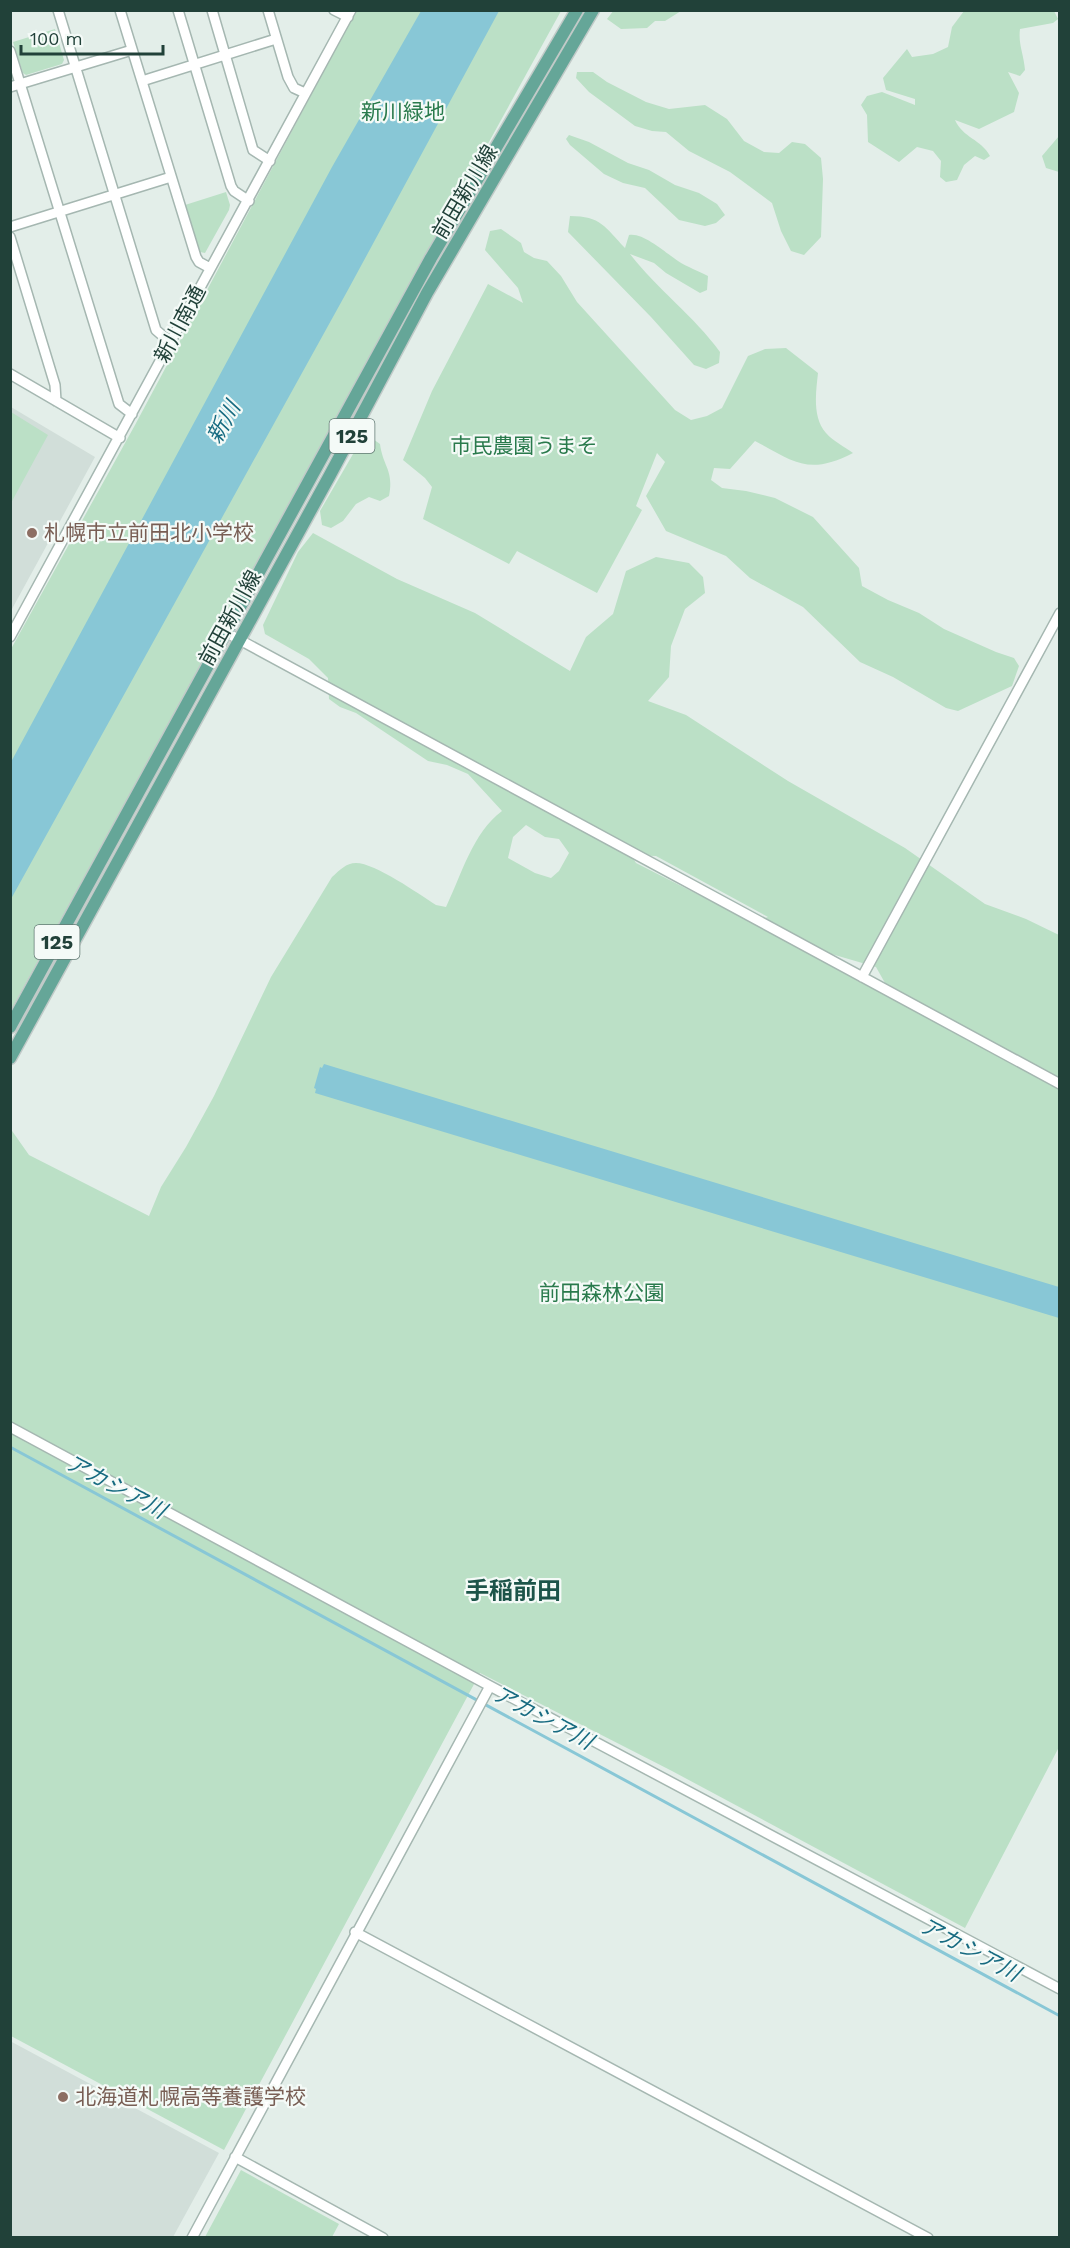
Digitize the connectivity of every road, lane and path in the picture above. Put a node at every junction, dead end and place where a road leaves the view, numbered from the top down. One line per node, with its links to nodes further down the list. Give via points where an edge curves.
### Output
1 (58, 10): 15 (street)
2 (120, 10): 11 (street)
3 (178, 10): 14 (street)
4 (212, 10): 13 (street)
5 (268, 10): 10 (street)
6 (334, 10): 9 (street)
7 (577, 10): 34 (main road, 前田新川線 / 125, via 431,258)
8 (593, 10): 36 (main road, 前田新川線 / 125, via 427,293)
9 (349, 14): 19 (street, 新川南通)
10 (276, 39): 13 (street); 19 (street, via 290,81)
11 (132, 50): 15 (street); 16 (street)
12 (10, 51): 17 (street)
13 (225, 55): 14 (street); 20 (street, via 253,150)
14 (194, 65): 16 (street); 23 (street, via 231,186)
15 (76, 67): 17 (street); 22 (street)
16 (142, 81): 21 (street)
17 (21, 84): 18 (street); 24 (street)
18 (10, 87)
19 (305, 93): 20 (street, 新川南通)
20 (270, 161): 23 (street, 新川南通)
21 (171, 177): 22 (street); 27 (street, via 196,257)
22 (115, 195): 24 (street); 28 (street, via 156,330)
23 (249, 201): 27 (street, 新川南通)
24 (60, 212): 25 (street); 31 (street, via 119,404)
25 (10, 227)
26 (10, 237): 30 (street, via 55,385)
27 (210, 268): 28 (street, 新川南通)
28 (171, 343): 31 (street, 新川南通)
29 (10, 374): 30 (street)
30 (56, 401): 32 (street)
31 (132, 414): 32 (street, 新川南通)
32 (120, 438): 35 (street, 新川南通)
33 (1059, 613): 37 (street)
34 (227, 633): 36 (street); 38 (main road, 前田新川線 / 125)
35 (10, 637)
36 (240, 640): 37 (street); 39 (main road, 前田新川線 / 125)
37 (862, 977): 40 (street)
38 (10, 1027)
39 (10, 1058)
40 (1059, 1084)
41 (10, 1427): 42 (street)
42 (488, 1688): 43 (street); 44 (street)
43 (355, 1932): 45 (street); 48 (street)
44 (1059, 1989)
45 (235, 2157): 46 (street); 47 (street)
46 (192, 2238)
47 (383, 2238)
48 (928, 2238)

